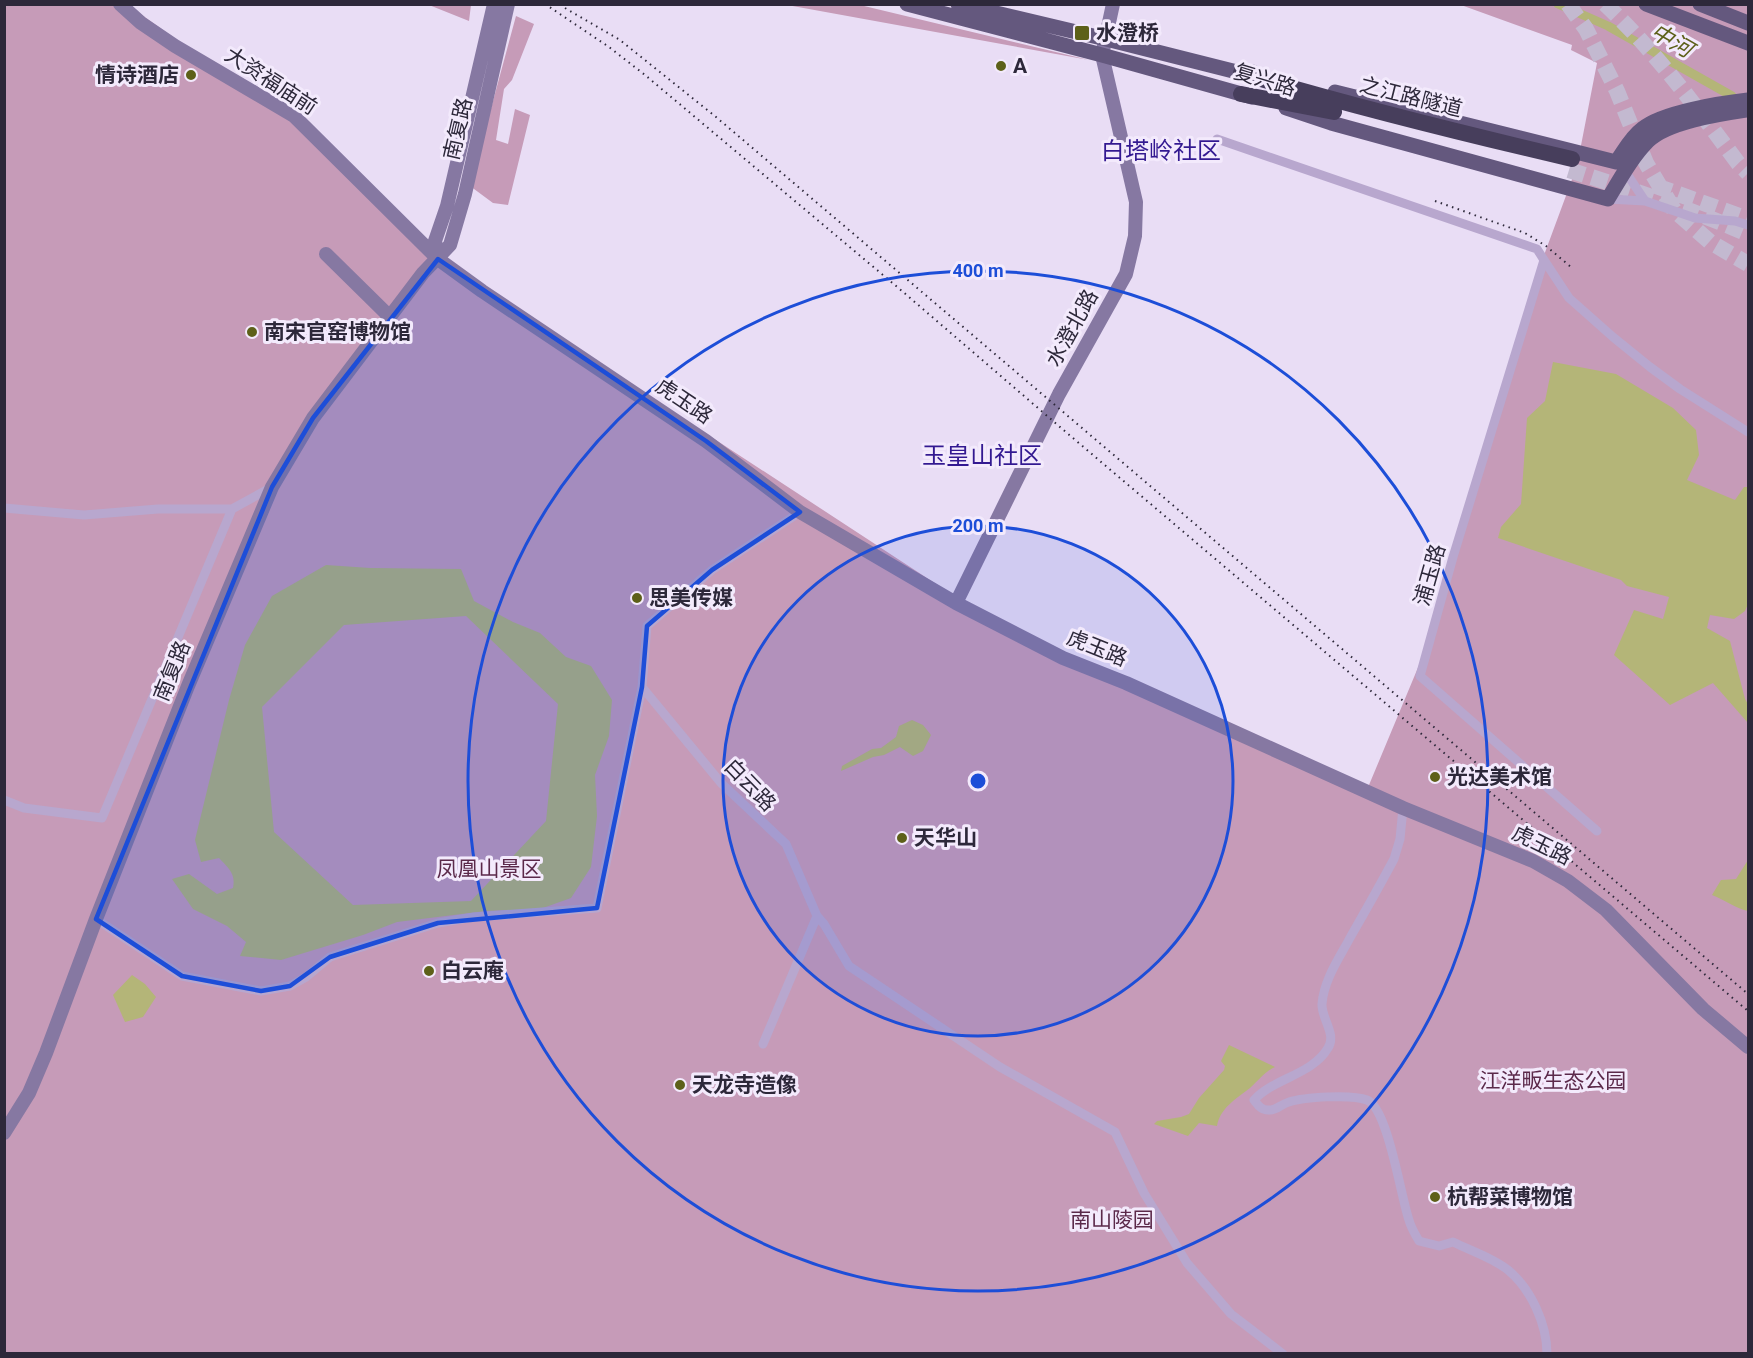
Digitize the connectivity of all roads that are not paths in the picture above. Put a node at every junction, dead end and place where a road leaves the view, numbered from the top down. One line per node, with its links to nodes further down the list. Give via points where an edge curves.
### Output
1 (120, 4): 26 (street, 大资福庙前, via 175,46 294,116)
2 (494, 4): 26 (street, 南复路, via 447,206 435,241)
3 (508, 4): 26 (street, 南复路, via 465,194 450,244)
4 (907, 4): 12 (main road, 复兴路)
5 (958, 4): 10 (main road, 复兴路)
6 (1113, 4): 10 (street)
7 (1646, 4): 11 (main road)
8 (1700, 4): 9 (main road)
9 (1749, 23)
10 (1106, 39): 12 (street); 13 (main road, 复兴路)
11 (1749, 43)
12 (1102, 55): 14 (main road, 复兴路); 34 (street, 水澄北路, via 1136,202 1132,254 1126,274 1059,394)
13 (1241, 73): 14 (highway, 之江路隧道, via 1570,165); 21 (main road, 复兴路, via 1257,73)
14 (1241, 94): 22 (main road, 复兴路, via 1331,123)
15 (1749, 95): 17 (main road)
16 (1749, 100): 17 (main road)
17 (1732, 102): 18 (main road)
18 (1712, 109): 19 (main road); 21 (main road, via 1649,139)
19 (1749, 109)
20 (1217, 139): 27 (street, via 1532,247)
21 (1621, 166): 22 (main road); 23 (street)
22 (1608, 199): 23 (street)
23 (1645, 201): 24 (street, via 1695,218)
24 (1749, 225)
25 (326, 254): 28 (street)
26 (438, 259): 28 (street, 南复路); 33 (street, 虎玉路, via 706,441)
27 (1545, 260): 29 (street, via 1569,298 1641,360); 38 (street, 浦玉路, via 1420,676)
28 (390, 317): 30 (street, 南复路, via 314,418)
29 (1749, 432)
30 (272, 487): 32 (street); 40 (street, 南复路)
31 (4, 508): 32 (street, via 84,515)
32 (232, 509): 36 (street, via 102,818 24,808)
33 (800, 512): 34 (street, 虎玉路); 35 (street, via 712,570 647,626)
34 (956, 603): 37 (street, 虎玉路, via 1063,658)
35 (642, 687): 39 (street, 白云路, via 721,783 786,844); 40 (street, via 597,908 438,923 330,957 290,986 261,991 182,976)
36 (4, 801)
37 (1403, 808): 42 (street, 虎玉路, via 1533,861 1568,881 1606,910 1703,1009); 45 (street, via 1394,859 1331,972 1322,1005 1330,1045 1321,1058 1262,1091 1254,1100 1261,1109 1270,1111 1288,1102 1331,1096 1371,1101 1388,1138 1409,1222 1419,1241 1439,1246 1453,1242 1508,1270 1536,1307)
38 (1597, 831)
39 (817, 916): 41 (street); 44 (street, 白云路, via 849,966 1000,1067 1115,1132 1144,1193 1187,1263 1231,1314)
40 (96, 919): 43 (street, 南复路, via 29,1093)
41 (763, 1044)
42 (1749, 1047)
43 (4, 1133)
44 (1283, 1353)
45 (1547, 1353)

